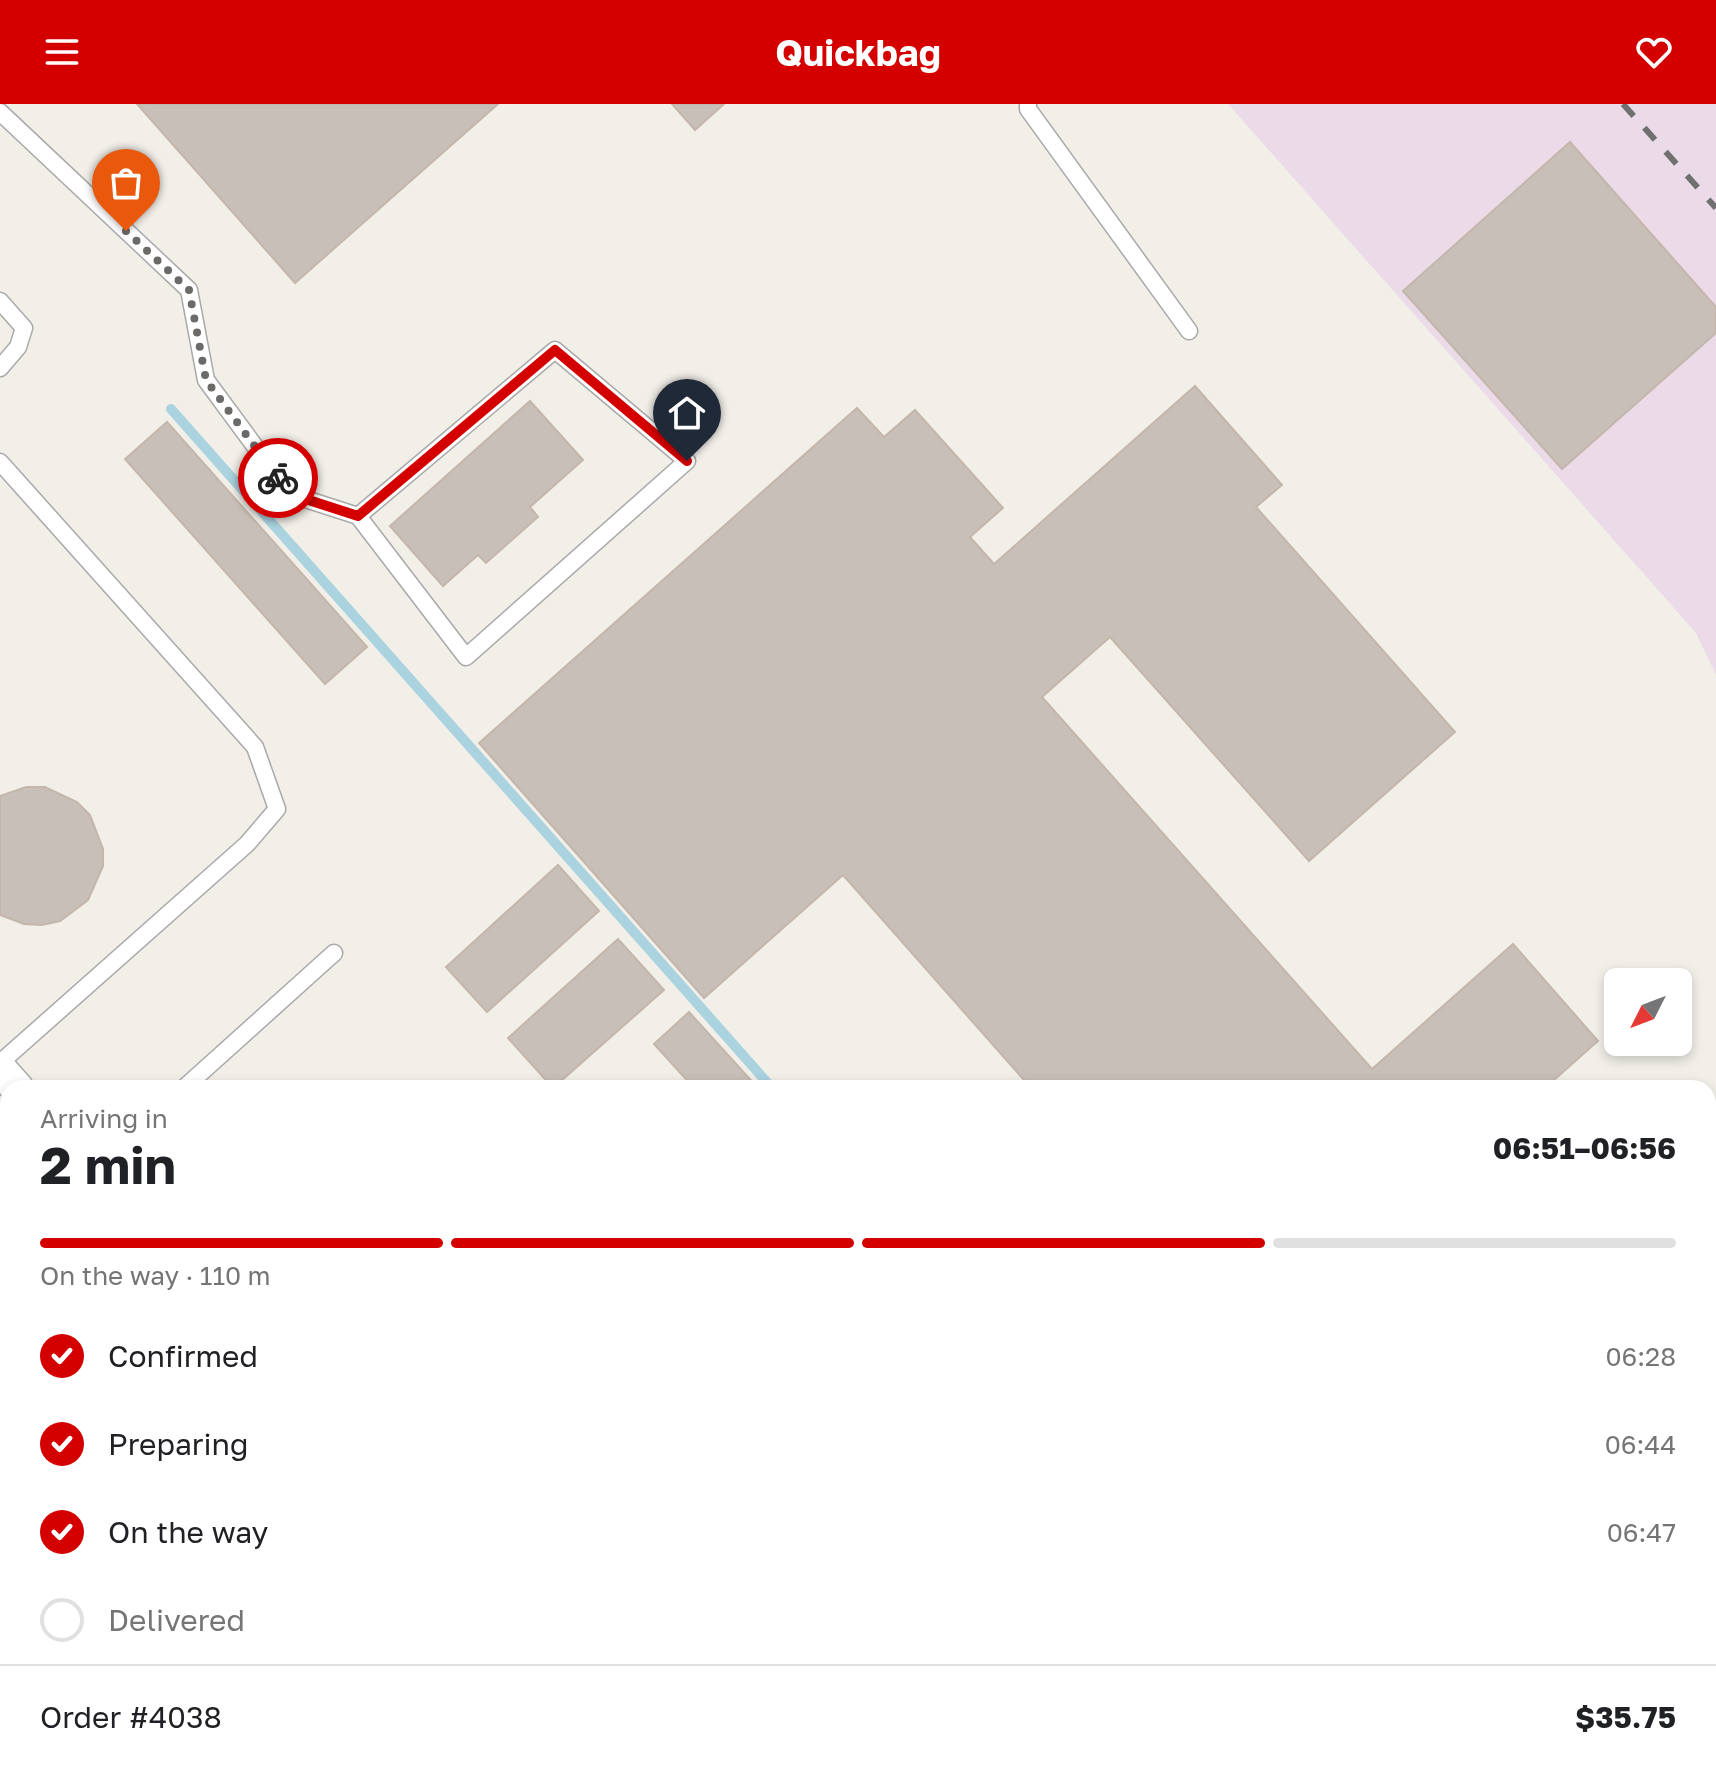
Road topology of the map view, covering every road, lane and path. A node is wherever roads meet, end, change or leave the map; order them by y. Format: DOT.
graph roads {
  1 [pos="1028,104"];
  2 [pos="0,112"];
  3 [pos="0,301"];
  4 [pos="1189,331"];
  5 [pos="0,368"];
  6 [pos="0,462"];
  7 [pos="358,516"];
  8 [pos="334,953"];
  9 [pos="0,1066"];
  10 [pos="193,1080"];
  1 -- 4 [label="lane"];
  2 -- 7 [label="lane"];
  3 -- 5 [label="lane"];
  6 -- 9 [label="lane"];
  7 -- 7 [label="lane"];
  8 -- 10 [label="lane"];
}
